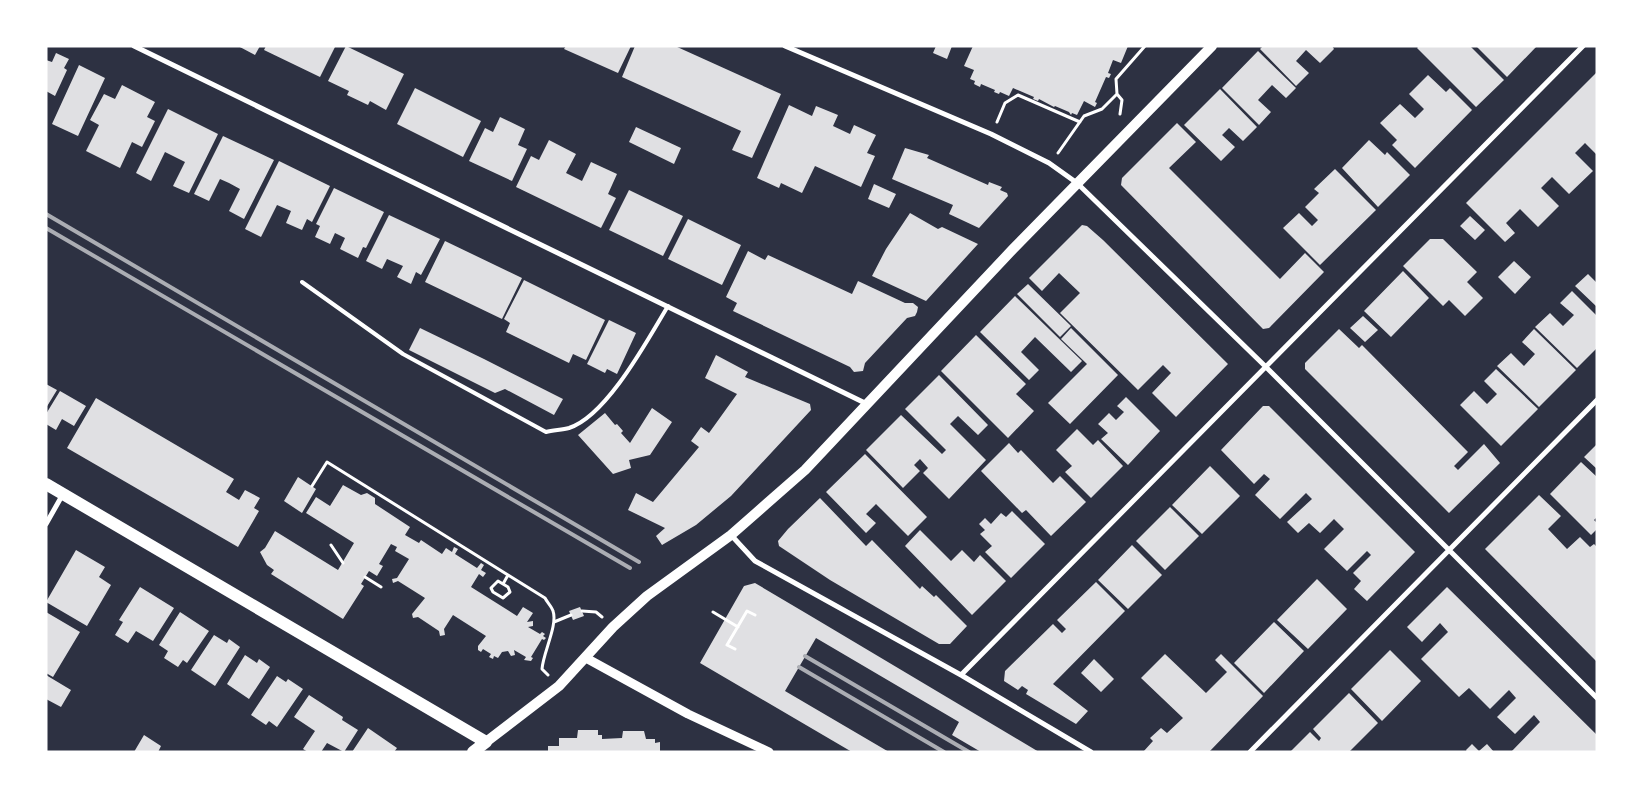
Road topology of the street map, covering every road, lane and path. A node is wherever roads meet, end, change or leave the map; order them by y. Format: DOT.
graph roads {
  1 [pos="134,46"];
  2 [pos="785,46"];
  3 [pos="1145,46"];
  4 [pos="1212,46"];
  5 [pos="1583,46"];
  6 [pos="799,49"];
  7 [pos="1080,122"];
  8 [pos="991,134"];
  9 [pos="1049,163"];
  10 [pos="1077,183"];
  11 [pos="302,282"];
  12 [pos="668,306"];
  13 [pos="1266,367"];
  14 [pos="1597,400"];
  15 [pos="867,404"];
  16 [pos="46,484"];
  17 [pos="312,486"];
  18 [pos="63,494"];
  19 [pos="46,524"];
  20 [pos="731,535"];
  21 [pos="331,545"];
  22 [pos="1449,550"];
  23 [pos="342,563"];
  24 [pos="508,574"];
  25 [pos="365,578"];
  26 [pos="503,584"];
  27 [pos="381,587"];
  28 [pos="713,612"];
  29 [pos="571,615"];
  30 [pos="755,615"];
  31 [pos="554,622"];
  32 [pos="738,627"];
  33 [pos="735,649"];
  34 [pos="586,658"];
  35 [pos="961,675"];
  36 [pos="558,686"];
  37 [pos="1597,698"];
  38 [pos="486,742"];
  39 [pos="473,752"];
  40 [pos="769,752"];
  41 [pos="1091,752"];
  42 [pos="1250,752"];
  1 -- 12 [label="street"];
  2 -- 6 [label="street"];
  3 -- 7 [label="path"];
  4 -- 10 [label="main road"];
  5 -- 13 [label="street"];
  6 -- 8 [label="street"];
  7 -- 8 [label="path"];
  7 -- 9 [label="path"];
  8 -- 9 [label="street"];
  9 -- 10 [label="street"];
  10 -- 13 [label="street"];
  10 -- 15 [label="main road"];
  11 -- 12 [label="lane"];
  12 -- 15 [label="street"];
  13 -- 22 [label="street"];
  13 -- 35 [label="street"];
  14 -- 22 [label="street"];
  15 -- 20 [label="main road"];
  16 -- 18 [label="main road"];
  17 -- 24 [label="path"];
  18 -- 19 [label="street"];
  18 -- 38 [label="main road"];
  20 -- 34 [label="main road"];
  20 -- 35 [label="street"];
  21 -- 23 [label="path"];
  22 -- 37 [label="street"];
  22 -- 42 [label="street"];
  24 -- 26 [label="path"];
  24 -- 31 [label="path"];
  25 -- 27 [label="path"];
  26 -- 26 [label="path"];
  28 -- 32 [label="path"];
  29 -- 31 [label="path"];
  30 -- 32 [label="path"];
  31 -- 36 [label="path"];
  32 -- 33 [label="path"];
  34 -- 36 [label="main road"];
  34 -- 40 [label="street"];
  35 -- 41 [label="street"];
  36 -- 38 [label="main road"];
  38 -- 39 [label="main road"];
}
